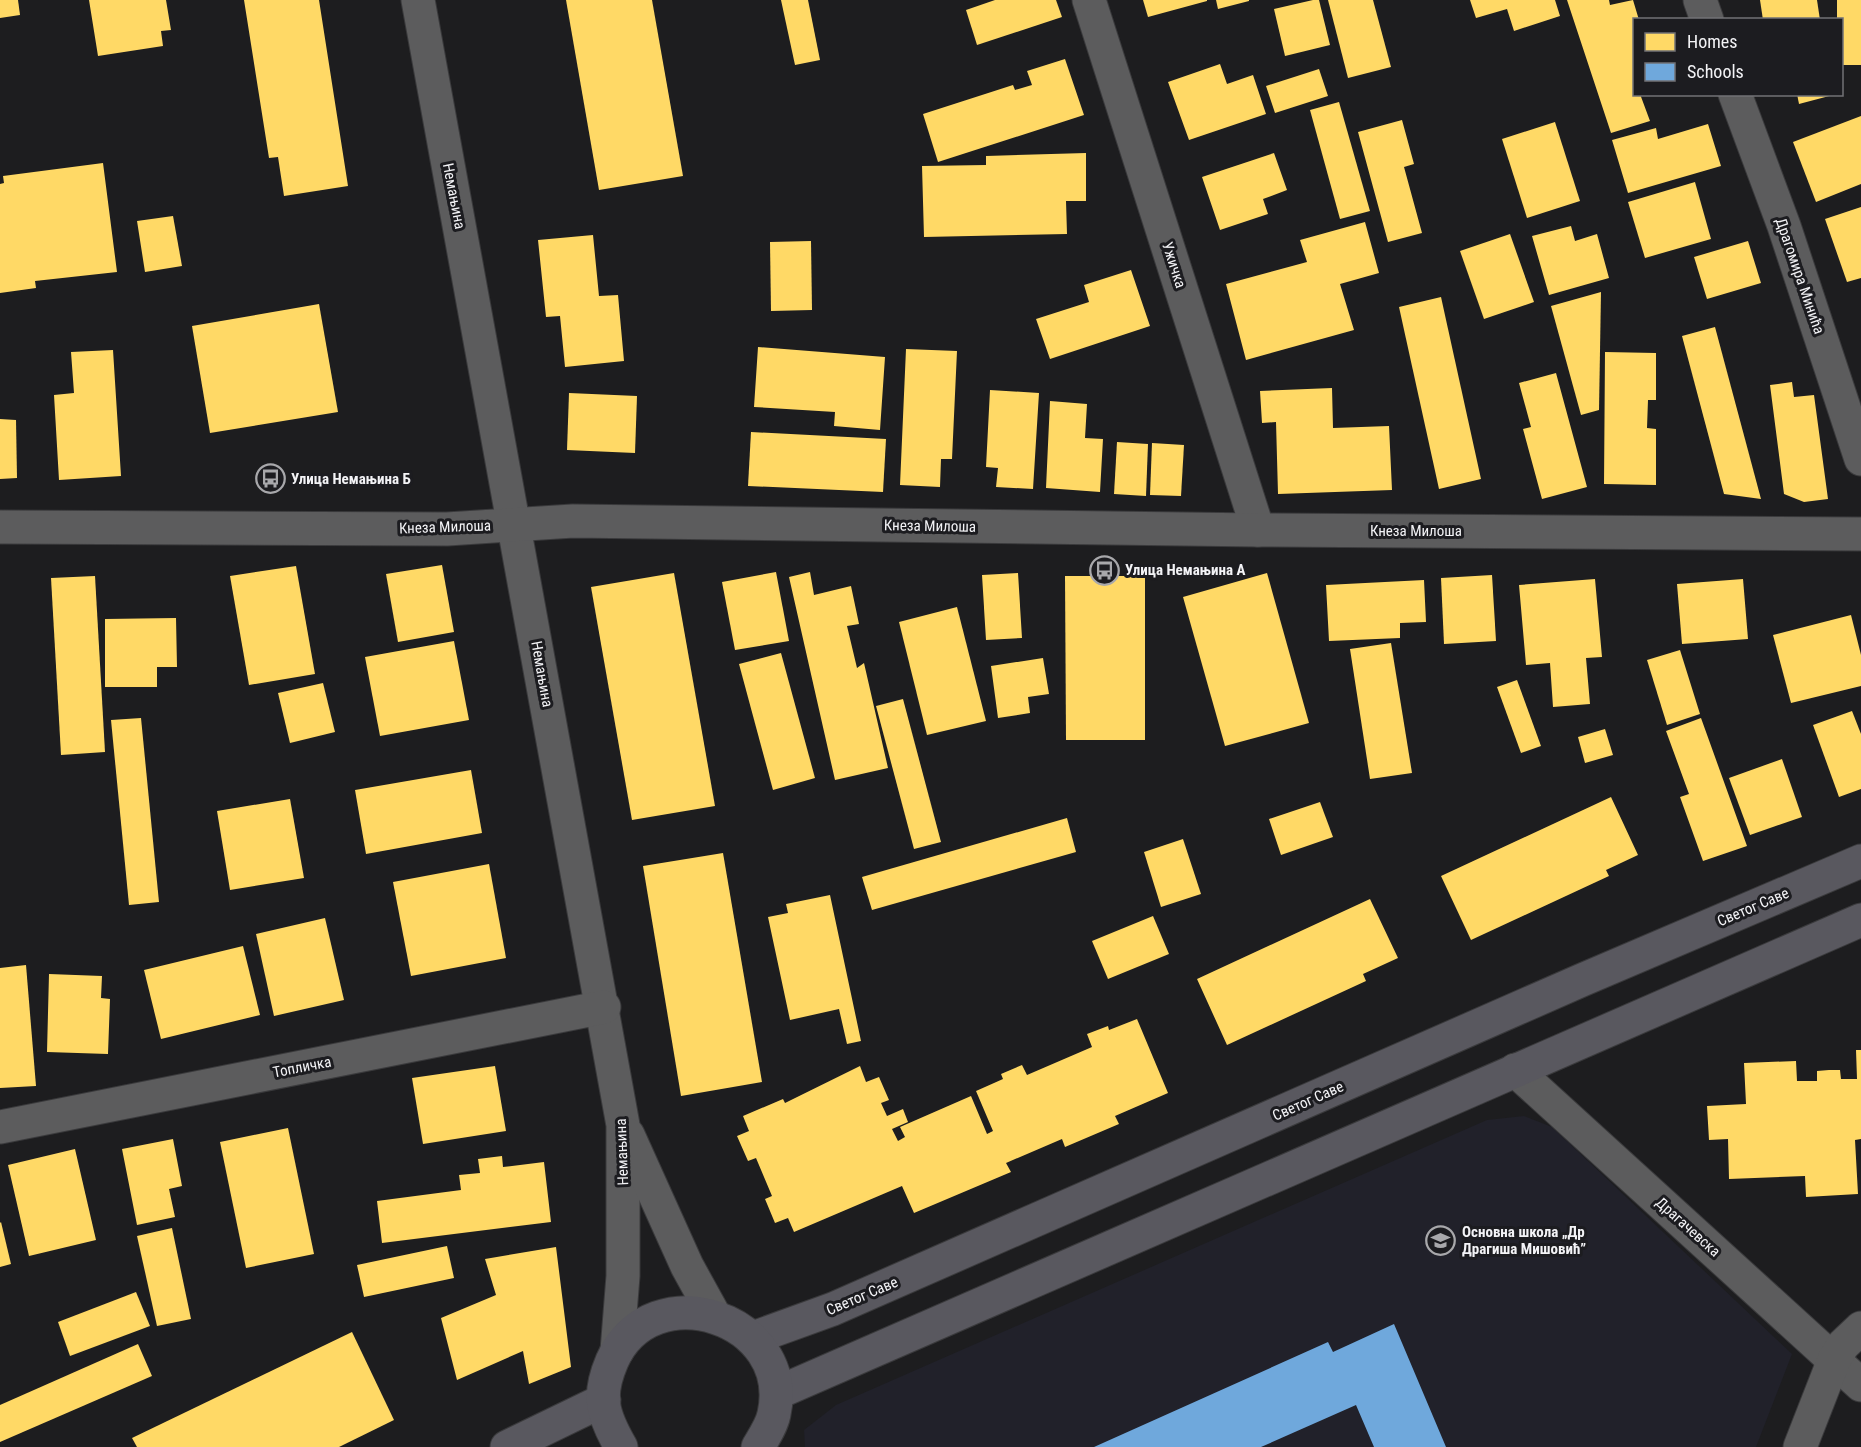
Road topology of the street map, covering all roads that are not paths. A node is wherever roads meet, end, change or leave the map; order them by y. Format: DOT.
graph roads {
  1 [pos="418,0"];
  2 [pos="1089,0"];
  3 [pos="1700,0"];
  4 [pos="1706,18"];
  5 [pos="1736,96"];
  6 [pos="1861,459"];
  7 [pos="515,523"];
  8 [pos="0,527"];
  9 [pos="1258,530"];
  10 [pos="1861,534"];
  11 [pos="1861,861"];
  12 [pos="1861,920"];
  13 [pos="604,1007"];
  14 [pos="1515,1070"];
  15 [pos="623,1125"];
  16 [pos="0,1127"];
  17 [pos="714,1315"];
  18 [pos="1861,1328"];
  19 [pos="753,1338"];
  20 [pos="617,1351"];
  21 [pos="1834,1360"];
  22 [pos="1861,1385"];
  23 [pos="777,1393"];
  24 [pos="604,1400"];
  25 [pos="507,1447"];
  26 [pos="621,1447"];
  27 [pos="758,1447"];
  28 [pos="1800,1447"];
  1 -- 7 [label="street, Немањина"];
  2 -- 9 [label="street, Ужичка"];
  3 -- 4 [label="street"];
  5 -- 6 [label="street, Драгомира Минића"];
  7 -- 8 [label="street, Кнеза Милоша"];
  7 -- 9 [label="street, Кнеза Милоша"];
  7 -- 13 [label="street, Немањина"];
  9 -- 10 [label="street, Кнеза Милоша"];
  11 -- 19 [label="main road, Светог Саве"];
  12 -- 14 [label="main road"];
  13 -- 15 [label="street, Немањина"];
  13 -- 16 [label="street, Топличка"];
  14 -- 21 [label="street, Драгачевска"];
  14 -- 23 [label="main road"];
  15 -- 17 [label="street"];
  15 -- 20 [label="street, Немањина"];
  17 -- 19 [label="main road"];
  17 -- 20 [label="main road"];
  18 -- 21 [label="street"];
  19 -- 23 [label="main road"];
  20 -- 24 [label="main road"];
  21 -- 22 [label="street, Драгачевска"];
  21 -- 28 [label="street"];
  23 -- 27 [label="main road"];
  24 -- 25 [label="main road"];
  24 -- 26 [label="main road"];
}
